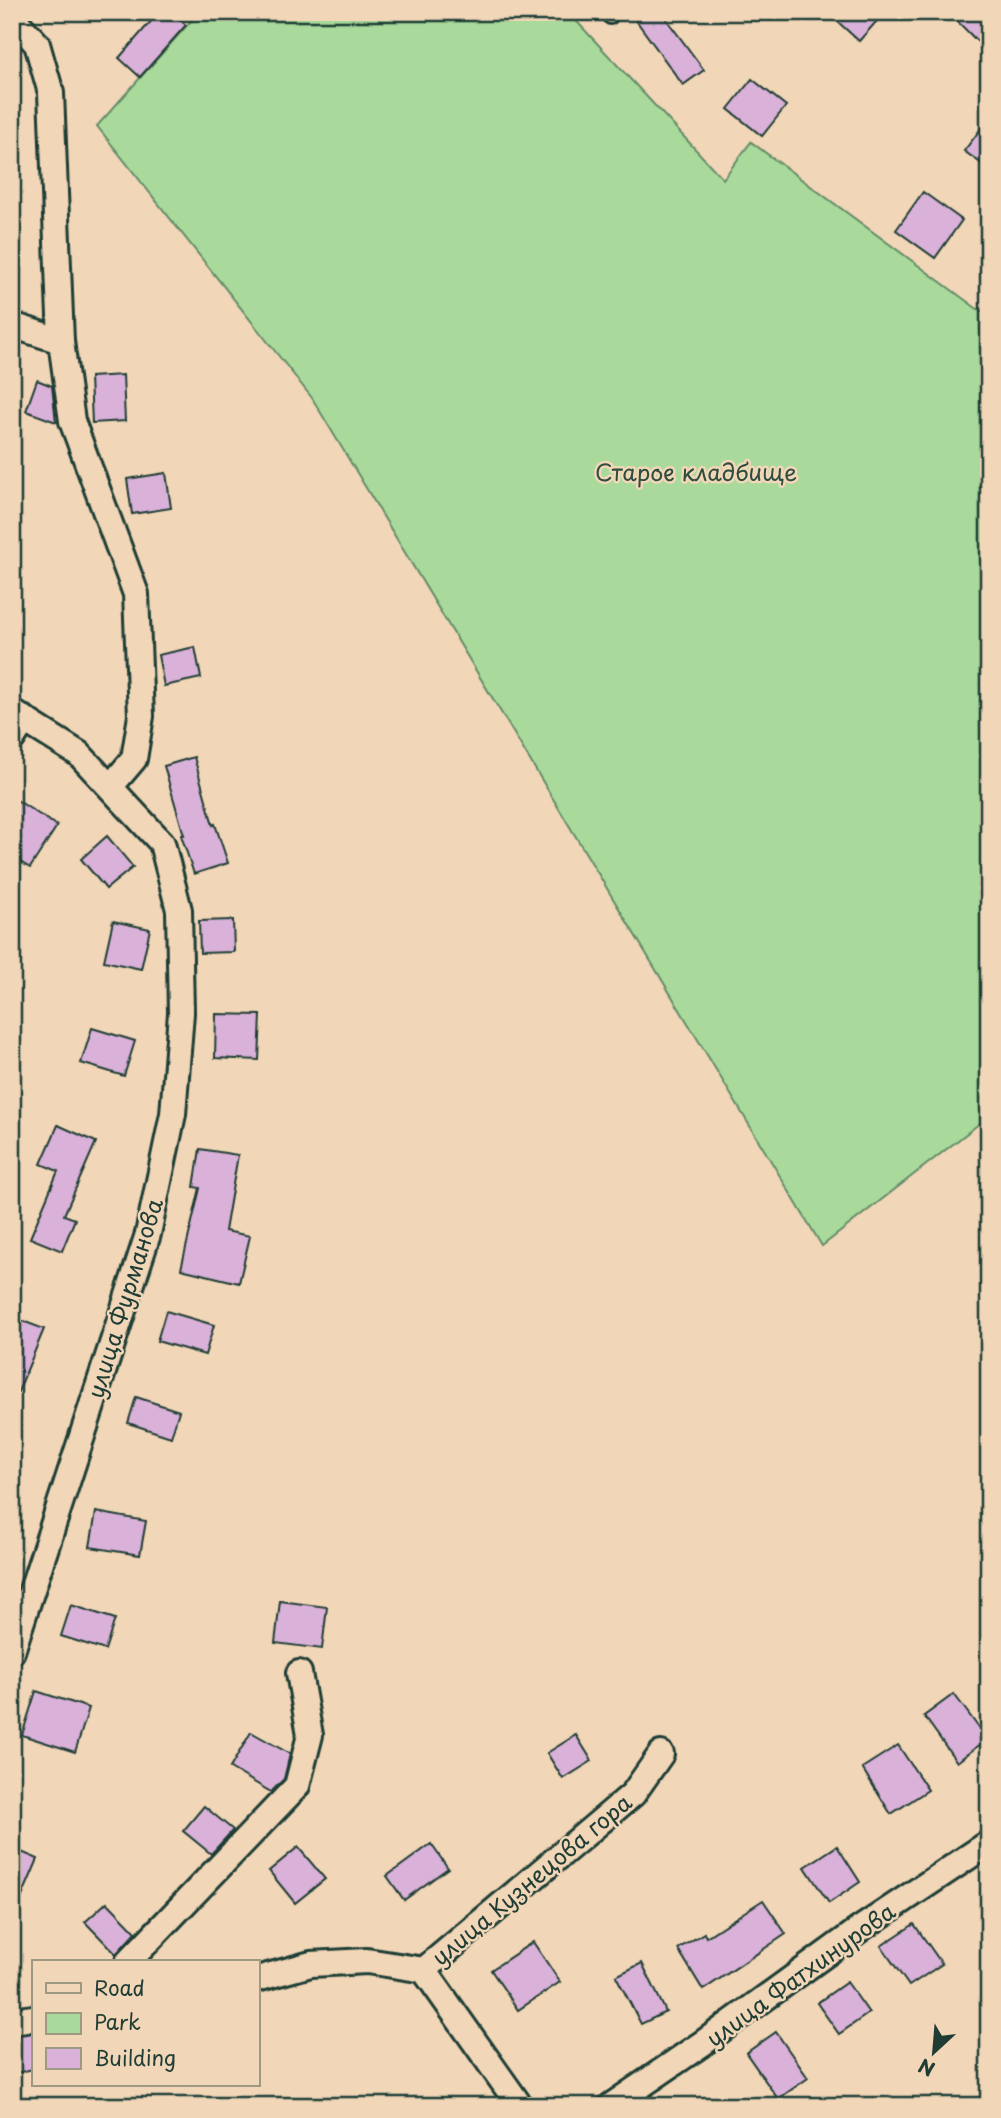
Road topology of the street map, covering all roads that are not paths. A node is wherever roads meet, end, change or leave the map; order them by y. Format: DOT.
graph roads {
  1 [pos="12,17"];
  2 [pos="12,325"];
  3 [pos="61,341"];
  4 [pos="16,723"];
  5 [pos="111,786"];
  6 [pos="12,1651"];
  7 [pos="299,1673"];
  8 [pos="661,1754"];
  9 [pos="989,1843"];
  10 [pos="130,1960"];
  11 [pos="424,1970"];
  12 [pos="259,1978"];
  13 [pos="32,2018"];
  14 [pos="12,2021"];
  15 [pos="520,2106"];
  16 [pos="611,2106"];
  1 -- 3 [label="street"];
  2 -- 3 [label="street"];
  3 -- 5 [label="street"];
  4 -- 5 [label="street, улица Фурманова"];
  5 -- 6 [label="street, улица Фурманова"];
  7 -- 10 [label="street"];
  8 -- 11 [label="street, улица Кузнецова гора"];
  9 -- 16 [label="street, улица Фатхинурова"];
  11 -- 12 [label="street"];
  11 -- 15 [label="street"];
  13 -- 14 [label="street"];
}
